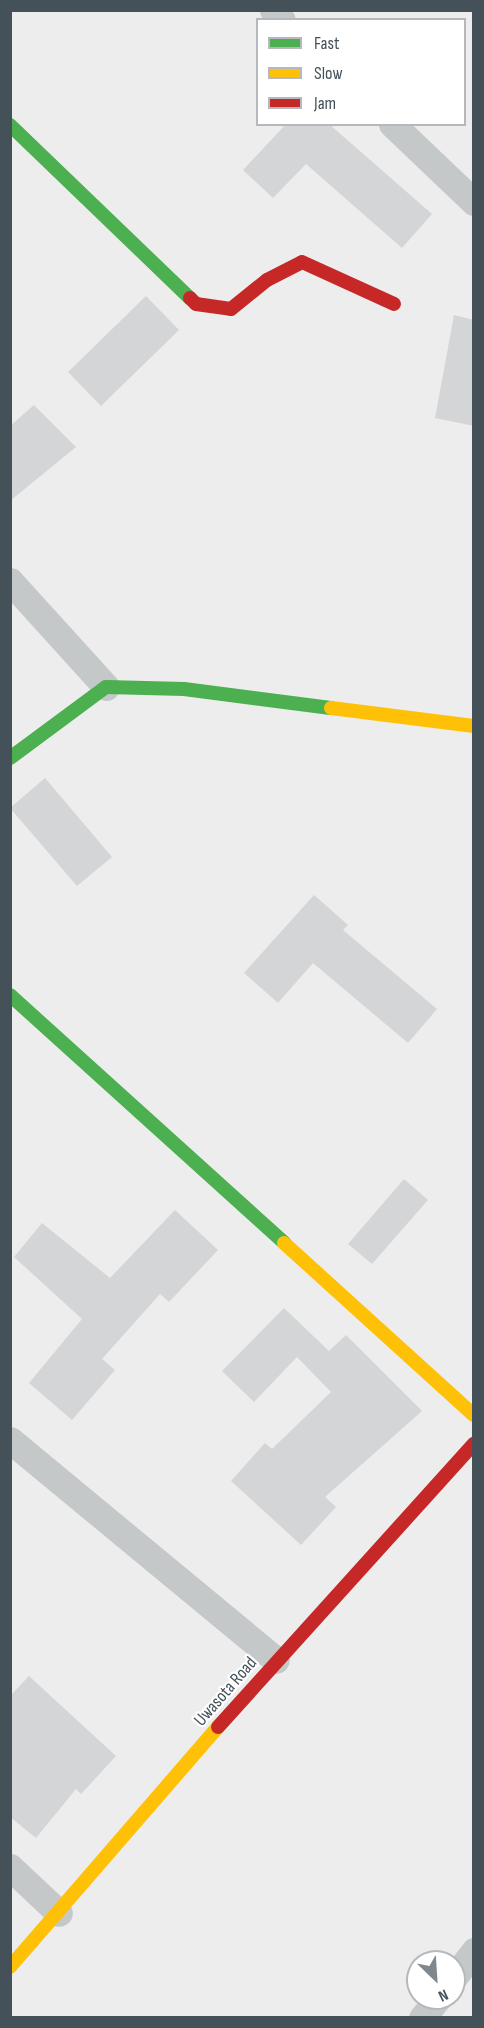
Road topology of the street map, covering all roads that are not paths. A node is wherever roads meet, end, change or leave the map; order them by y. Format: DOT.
graph roads {
  1 [pos="10,125"];
  2 [pos="394,126"];
  3 [pos="474,202"];
  4 [pos="394,304"];
  5 [pos="10,580"];
  6 [pos="106,687"];
  7 [pos="474,726"];
  8 [pos="10,758"];
  9 [pos="10,995"];
  10 [pos="474,1415"];
  11 [pos="10,1440"];
  12 [pos="474,1444"];
  13 [pos="276,1660"];
  14 [pos="10,1867"];
  15 [pos="59,1913"];
  16 [pos="10,1967"];
  1 -- 4 [label="street"];
  2 -- 3 [label="street"];
  5 -- 6 [label="street"];
  6 -- 7 [label="street"];
  6 -- 8 [label="street"];
  9 -- 10 [label="street"];
  11 -- 13 [label="street"];
  12 -- 13 [label="street, Uwasota Road"];
  13 -- 15 [label="street, Uwasota Road"];
  14 -- 15 [label="street"];
  15 -- 16 [label="street, Uwasota Road"];
}
